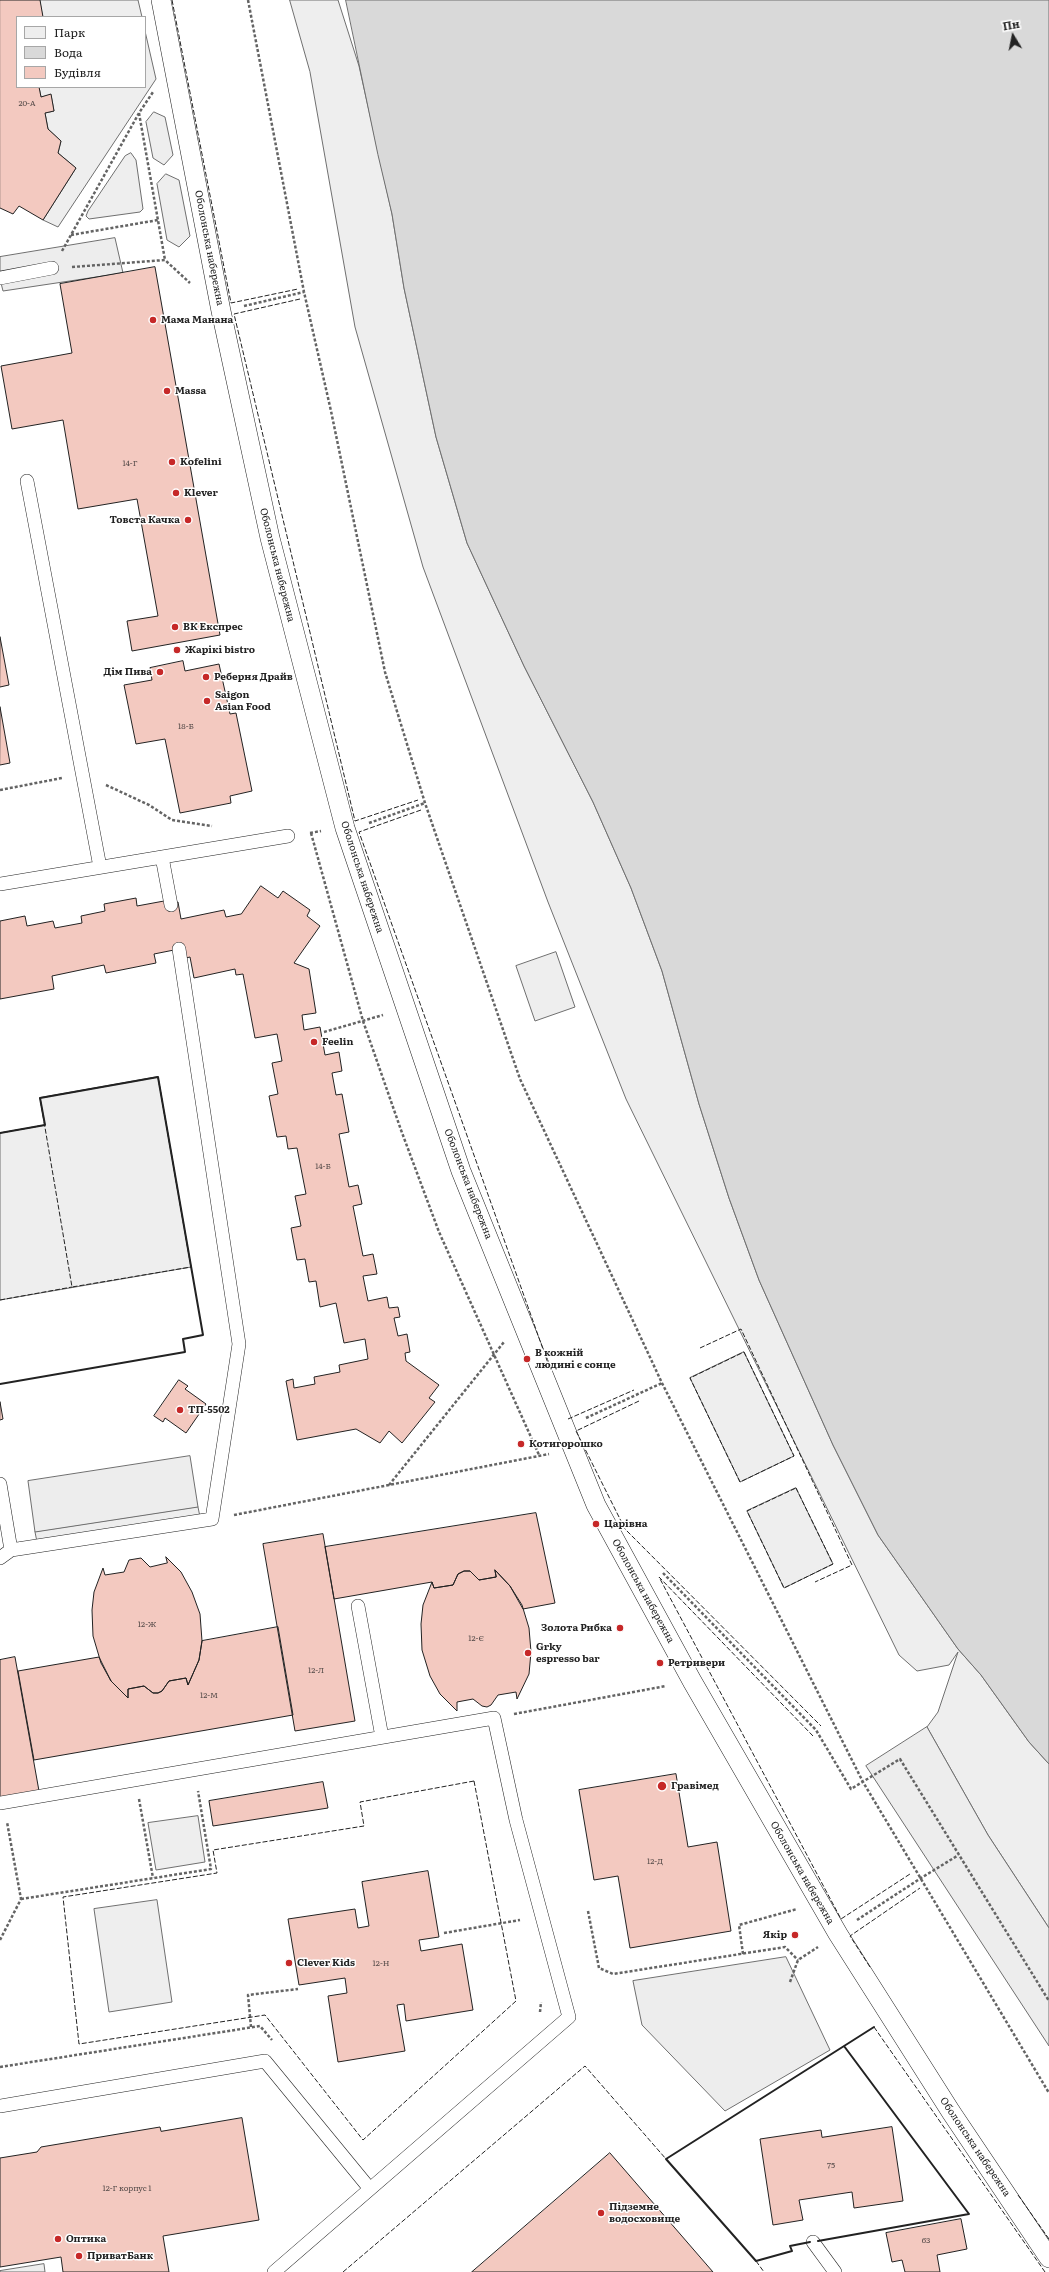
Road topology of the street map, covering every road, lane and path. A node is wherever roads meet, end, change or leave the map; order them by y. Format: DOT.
graph roads {
  1 [pos="161,0"];
  2 [pos="248,0"];
  3 [pos="173,63"];
  4 [pos="139,113"];
  5 [pos="158,220"];
  6 [pos="71,235"];
  7 [pos="165,260"];
  8 [pos="52,268"];
  9 [pos="0,278"];
  10 [pos="193,285"];
  11 [pos="304,292"];
  12 [pos="239,307"];
  13 [pos="26,481"];
  14 [pos="84,774"];
  15 [pos="0,790"];
  16 [pos="425,803"];
  17 [pos="354,826"];
  18 [pos="219,827"];
  19 [pos="310,833"];
  20 [pos="288,836"];
  21 [pos="162,857"];
  22 [pos="100,868"];
  23 [pos="0,884"];
  24 [pos="171,905"];
  25 [pos="179,949"];
  26 [pos="406,1009"];
  27 [pos="363,1021"];
  28 [pos="324,1032"];
  29 [pos="521,1321"];
  30 [pos="495,1354"];
  31 [pos="662,1383"];
  32 [pos="584,1419"];
  33 [pos="572,1449"];
  34 [pos="539,1456"];
  35 [pos="0,1484"];
  36 [pos="388,1485"];
  37 [pos="212,1519"];
  38 [pos="11,1550"];
  39 [pos="0,1558"];
  40 [pos="657,1567"];
  41 [pos="358,1606"];
  42 [pos="692,1681"];
  43 [pos="494,1718"];
  44 [pos="382,1737"];
  45 [pos="863,1782"];
  46 [pos="191,1790"];
  47 [pos="147,1798"];
  48 [pos="139,1799"];
  49 [pos="132,1800"];
  50 [pos="0,1803"];
  51 [pos="15,1819"];
  52 [pos="958,1856"];
  53 [pos="153,1878"];
  54 [pos="921,1878"];
  55 [pos="21,1899"];
  56 [pos="820,1903"];
  57 [pos="588,1911"];
  58 [pos="523,1920"];
  59 [pos="444,1933"];
  60 [pos="838,1934"];
  61 [pos="0,1940"];
  62 [pos="743,1954"];
  63 [pos="798,1960"];
  64 [pos="790,1982"];
  65 [pos="298,1989"];
  66 [pos="540,1997"];
  67 [pos="1049,2001"];
  68 [pos="539,2018"];
  69 [pos="251,2027"];
  70 [pos="275,2044"];
  71 [pos="0,2067"];
  72 [pos="1049,2093"];
  73 [pos="0,2106"];
  74 [pos="370,2188"];
  75 [pos="813,2242"];
  76 [pos="1049,2258"];
  77 [pos="274,2272"];
  78 [pos="835,2272"];
  1 -- 3 [label="street, Оболонська набережна"];
  2 -- 11 [label="path"];
  3 -- 4 [label="path"];
  3 -- 17 [label="street, Оболонська набережна"];
  4 -- 5 [label="path"];
  4 -- 6 [label="path"];
  5 -- 6 [label="path"];
  5 -- 7 [label="path"];
  6 -- 8 [label="path"];
  7 -- 8 [label="path"];
  7 -- 10 [label="path"];
  8 -- 9 [label="lane"];
  11 -- 12 [label="path"];
  11 -- 16 [label="path"];
  13 -- 14 [label="lane"];
  14 -- 15 [label="path"];
  14 -- 18 [label="path"];
  14 -- 22 [label="lane"];
  16 -- 17 [label="path"];
  16 -- 31 [label="path"];
  17 -- 19 [label="path"];
  17 -- 26 [label="street, Оболонська набережна"];
  19 -- 20 [label="path"];
  19 -- 27 [label="path"];
  20 -- 21 [label="lane"];
  21 -- 22 [label="lane"];
  21 -- 24 [label="lane"];
  22 -- 23 [label="lane"];
  25 -- 37 [label="lane"];
  26 -- 27 [label="path"];
  26 -- 29 [label="street, Оболонська набережна"];
  27 -- 28 [label="path"];
  27 -- 30 [label="path"];
  29 -- 30 [label="path"];
  29 -- 33 [label="street, Оболонська набережна"];
  30 -- 34 [label="path"];
  30 -- 36 [label="path"];
  31 -- 32 [label="path"];
  31 -- 45 [label="path"];
  33 -- 34 [label="path"];
  33 -- 42 [label="street, Оболонська набережна"];
  34 -- 36 [label="path"];
  35 -- 38 [label="lane"];
  36 -- 37 [label="path"];
  37 -- 38 [label="lane"];
  38 -- 39 [label="lane"];
  40 -- 45 [label="path"];
  41 -- 44 [label="lane"];
  42 -- 43 [label="path"];
  42 -- 56 [label="street, Оболонська набережна"];
  43 -- 44 [label="lane"];
  43 -- 74 [label="lane"];
  44 -- 50 [label="lane"];
  45 -- 52 [label="path"];
  45 -- 54 [label="path"];
  46 -- 53 [label="path"];
  47 -- 48 [label="path"];
  48 -- 49 [label="path"];
  48 -- 53 [label="path"];
  51 -- 55 [label="path"];
  52 -- 54 [label="path"];
  52 -- 67 [label="path"];
  53 -- 55 [label="path"];
  54 -- 60 [label="path"];
  54 -- 72 [label="path"];
  55 -- 61 [label="path"];
  56 -- 60 [label="street, Оболонська набережна"];
  56 -- 62 [label="path"];
  57 -- 62 [label="path"];
  58 -- 59 [label="path"];
  60 -- 63 [label="path"];
  60 -- 76 [label="street, Оболонська набережна"];
  62 -- 63 [label="path"];
  63 -- 64 [label="path"];
  65 -- 69 [label="path"];
  66 -- 68 [label="path"];
  69 -- 70 [label="path"];
  69 -- 71 [label="path"];
  73 -- 74 [label="lane"];
  74 -- 77 [label="lane"];
  75 -- 78 [label="lane"];
}
